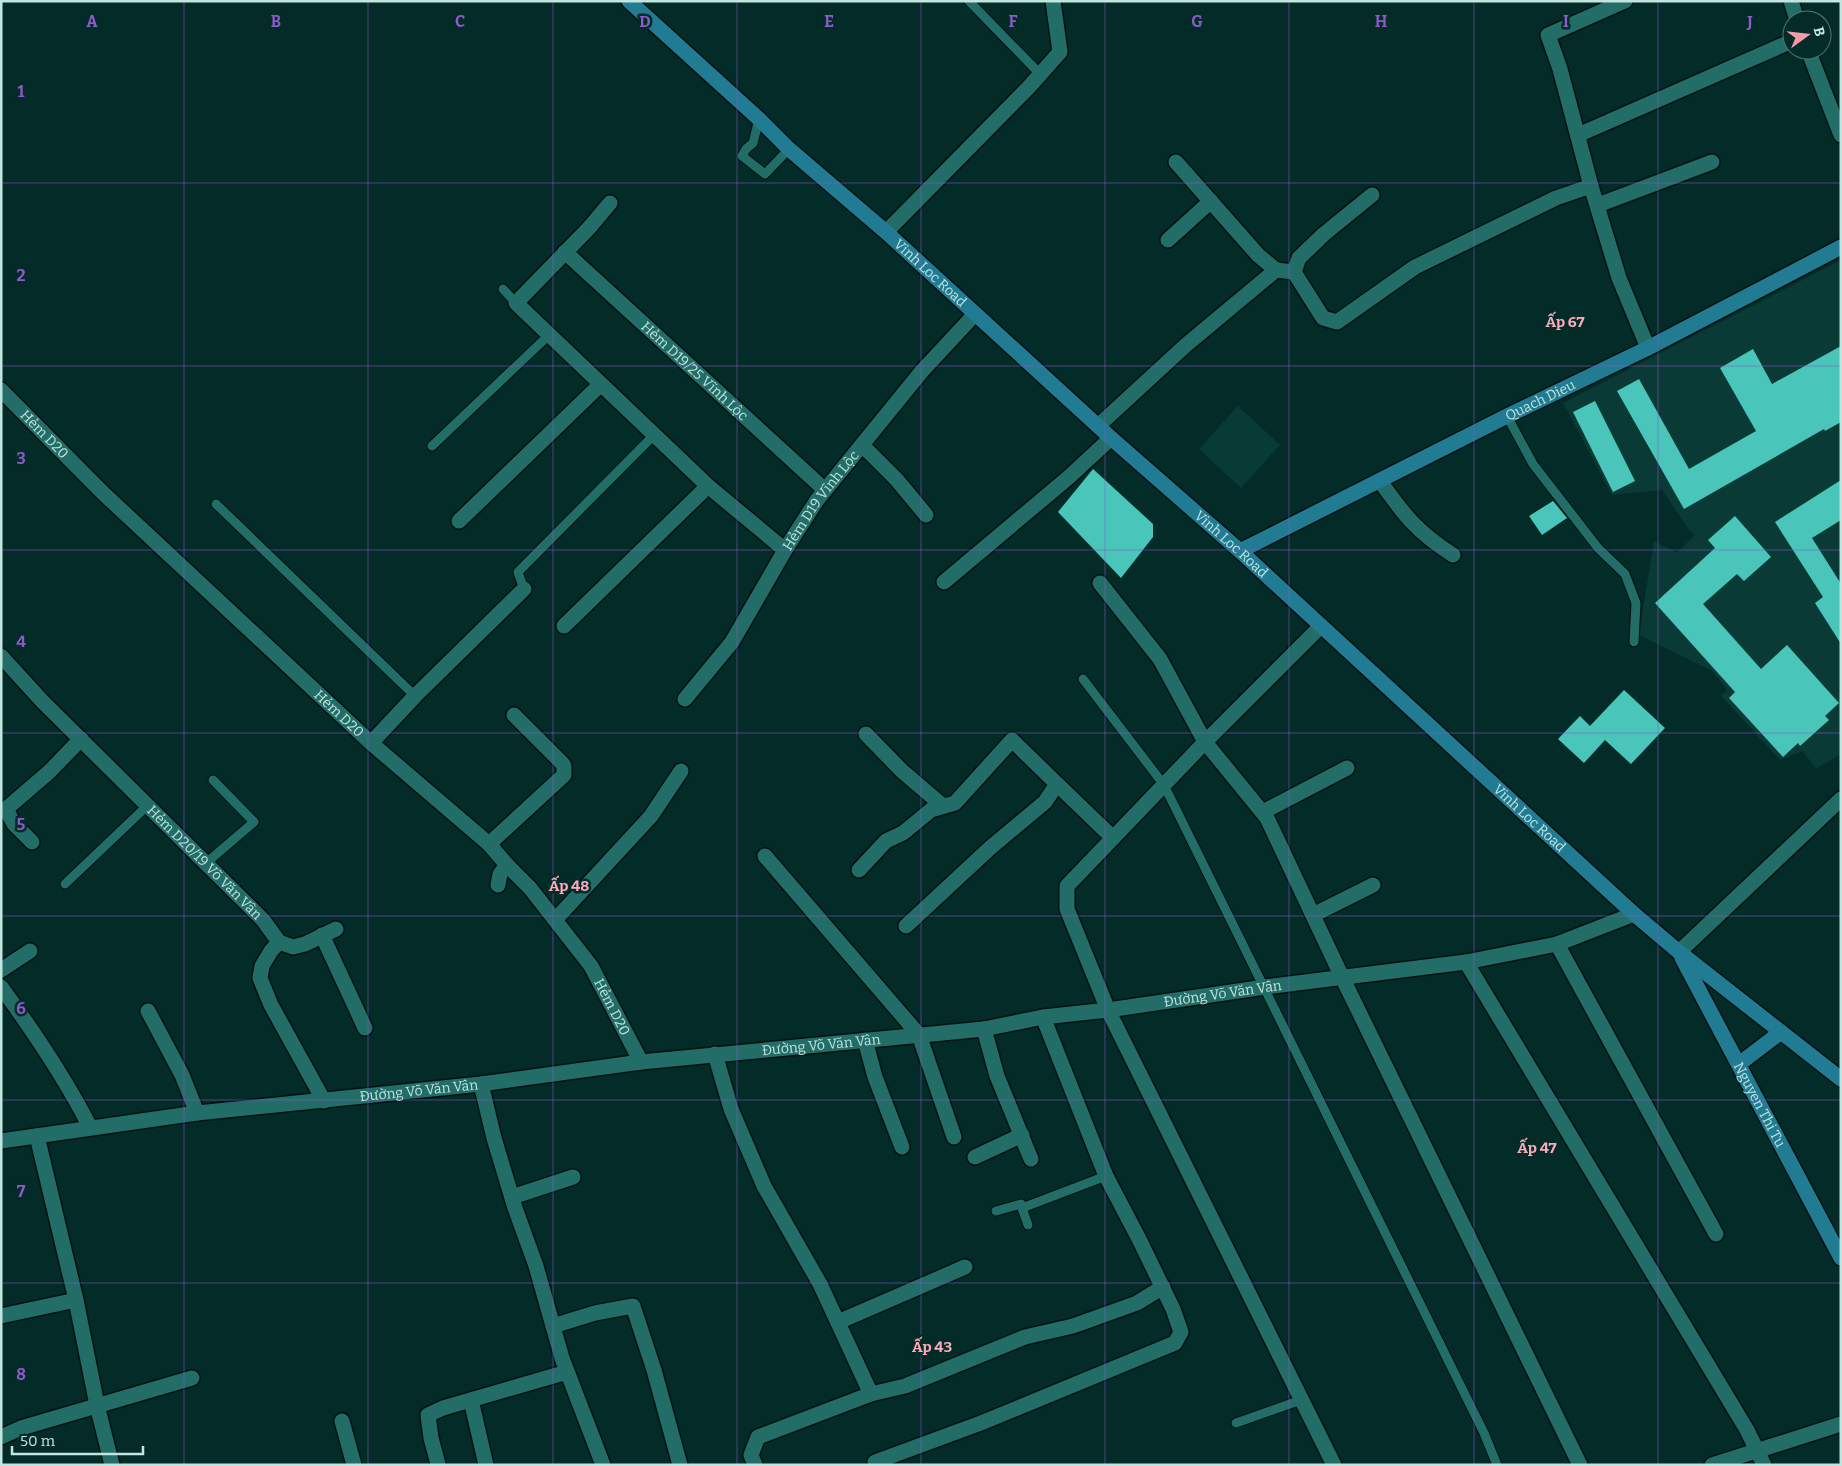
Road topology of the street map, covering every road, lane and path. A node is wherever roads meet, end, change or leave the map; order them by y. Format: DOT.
graph roads {
  1 [pos="629,1"];
  2 [pos="969,1"];
  3 [pos="1053,1"];
  4 [pos="1625,1"];
  5 [pos="1782,45"];
  6 [pos="1812,60"];
  7 [pos="1040,75"];
  8 [pos="759,119"];
  9 [pos="1578,135"];
  10 [pos="1841,135"];
  11 [pos="789,149"];
  12 [pos="1176,162"];
  13 [pos="1712,162"];
  14 [pos="1592,186"];
  15 [pos="1372,195"];
  16 [pos="1211,201"];
  17 [pos="610,203"];
  18 [pos="1598,205"];
  19 [pos="886,232"];
  20 [pos="1168,240"];
  21 [pos="1841,247"];
  22 [pos="565,252"];
  23 [pos="1276,270"];
  24 [pos="1294,272"];
  25 [pos="503,290"];
  26 [pos="516,303"];
  27 [pos="974,314"];
  28 [pos="549,335"];
  29 [pos="1648,348"];
  30 [pos="601,384"];
  31 [pos="1,390"];
  32 [pos="1507,416"];
  33 [pos="1098,426"];
  34 [pos="654,435"];
  35 [pos="1111,438"];
  36 [pos="862,445"];
  37 [pos="432,446"];
  38 [pos="1380,481"];
  39 [pos="708,486"];
  40 [pos="825,490"];
  41 [pos="216,504"];
  42 [pos="926,515"];
  43 [pos="459,521"];
  44 [pos="785,550"];
  45 [pos="1240,551"];
  46 [pos="1454,555"];
  47 [pos="944,582"];
  48 [pos="1100,584"];
  49 [pos="524,589"];
  50 [pos="564,626"];
  51 [pos="1320,626"];
  52 [pos="1634,642"];
  53 [pos="1,656"];
  54 [pos="7,672"];
  55 [pos="1083,680"];
  56 [pos="415,696"];
  57 [pos="685,699"];
  58 [pos="514,715"];
  59 [pos="866,734"];
  60 [pos="81,739"];
  61 [pos="1205,742"];
  62 [pos="371,743"];
  63 [pos="1347,768"];
  64 [pos="680,771"];
  65 [pos="213,780"];
  66 [pos="1057,784"];
  67 [pos="1164,785"];
  68 [pos="1841,800"];
  69 [pos="147,806"];
  70 [pos="943,806"];
  71 [pos="1263,812"];
  72 [pos="1113,838"];
  73 [pos="32,842"];
  74 [pos="489,844"];
  75 [pos="765,856"];
  76 [pos="205,864"];
  77 [pos="859,870"];
  78 [pos="65,884"];
  79 [pos="1373,885"];
  80 [pos="1634,914"];
  81 [pos="1313,915"];
  82 [pos="555,920"];
  83 [pos="906,926"];
  84 [pos="279,942"];
  85 [pos="1556,944"];
  86 [pos="30,951"];
  87 [pos="1679,952"];
  88 [pos="1466,962"];
  89 [pos="1,970"];
  90 [pos="1342,977"];
  91 [pos="1,987"];
  92 [pos="1265,987"];
  93 [pos="1108,1010"];
  94 [pos="148,1011"];
  95 [pos="1043,1017"];
  96 [pos="365,1028"];
  97 [pos="984,1029"];
  98 [pos="1781,1032"];
  99 [pos="919,1035"];
  100 [pos="865,1040"];
  101 [pos="715,1054"];
  102 [pos="641,1062"];
  103 [pos="1739,1064"];
  104 [pos="1841,1079"];
  105 [pos="481,1084"];
  106 [pos="324,1101"];
  107 [pos="198,1113"];
  108 [pos="90,1128"];
  109 [pos="36,1136"];
  110 [pos="1022,1136"];
  111 [pos="954,1137"];
  112 [pos="1,1141"];
  113 [pos="902,1147"];
  114 [pos="975,1157"];
  115 [pos="1031,1159"];
  116 [pos="1106,1176"];
  117 [pos="573,1177"];
  118 [pos="512,1197"];
  119 [pos="1022,1208"];
  120 [pos="996,1211"];
  121 [pos="1028,1225"];
  122 [pos="1716,1234"];
  123 [pos="1841,1258"];
  124 [pos="965,1267"];
  125 [pos="1162,1287"];
  126 [pos="76,1300"];
  127 [pos="1,1316"];
  128 [pos="838,1322"];
  129 [pos="553,1326"];
  130 [pos="567,1372"];
  131 [pos="192,1378"];
  132 [pos="871,1394"];
  133 [pos="471,1400"];
  134 [pos="1301,1400"];
  135 [pos="97,1405"];
  136 [pos="342,1421"];
  137 [pos="1236,1423"];
  138 [pos="1841,1424"];
  139 [pos="1,1437"];
  140 [pos="1761,1458"];
  141 [pos="438,1464"];
  142 [pos="112,1465"];
  143 [pos="354,1465"];
  144 [pos="486,1465"];
  145 [pos="603,1465"];
  146 [pos="680,1465"];
  147 [pos="755,1465"];
  148 [pos="876,1465"];
  149 [pos="1334,1465"];
  150 [pos="1497,1465"];
  151 [pos="1580,1465"];
  152 [pos="1712,1465"];
  1 -- 8 [label="main road, Vinh Loc Road"];
  2 -- 7 [label="lane"];
  3 -- 7 [label="street"];
  4 -- 9 [label="street"];
  5 -- 9 [label="street"];
  6 -- 10 [label="street"];
  7 -- 19 [label="street"];
  8 -- 11 [label="main road, Vinh Loc Road"];
  8 -- 11 [label="lane"];
  9 -- 14 [label="street"];
  11 -- 19 [label="main road, Vinh Loc Road"];
  12 -- 16 [label="street"];
  13 -- 18 [label="street"];
  14 -- 18 [label="street"];
  14 -- 24 [label="street"];
  15 -- 24 [label="street"];
  16 -- 20 [label="street"];
  16 -- 23 [label="street"];
  17 -- 22 [label="street"];
  18 -- 29 [label="street"];
  19 -- 27 [label="main road, Vinh Loc Road"];
  21 -- 29 [label="main road, Quach Dieu"];
  22 -- 26 [label="street"];
  22 -- 40 [label="street, Hẻm D19/25 Vĩnh Lộc"];
  23 -- 24 [label="street"];
  23 -- 33 [label="street"];
  25 -- 26 [label="lane"];
  26 -- 28 [label="street"];
  27 -- 33 [label="main road, Vinh Loc Road"];
  27 -- 36 [label="street, Hẻm D19 Vĩnh Lộc"];
  28 -- 30 [label="street"];
  28 -- 37 [label="lane"];
  29 -- 32 [label="main road, Quach Dieu"];
  30 -- 34 [label="street"];
  30 -- 43 [label="street"];
  31 -- 62 [label="street, Hẻm D20"];
  32 -- 38 [label="main road, Quach Dieu"];
  32 -- 52 [label="lane"];
  33 -- 35 [label="main road, Vinh Loc Road"];
  34 -- 39 [label="street"];
  34 -- 49 [label="lane"];
  35 -- 45 [label="main road, Vinh Loc Road"];
  35 -- 47 [label="street"];
  36 -- 40 [label="street, Hẻm D19 Vĩnh Lộc"];
  36 -- 42 [label="street"];
  38 -- 45 [label="main road, Quach Dieu"];
  38 -- 46 [label="street"];
  39 -- 44 [label="street"];
  39 -- 50 [label="street"];
  40 -- 44 [label="street, Hẻm D19 Vĩnh Lộc"];
  41 -- 56 [label="lane"];
  44 -- 57 [label="street, Hẻm D19 Vĩnh Lộc"];
  45 -- 51 [label="main road, Vinh Loc Road"];
  48 -- 61 [label="street"];
  49 -- 56 [label="street"];
  51 -- 61 [label="street"];
  51 -- 80 [label="main road, Vinh Loc Road"];
  53 -- 54 [label="street, Hẻm D20/19 Võ Văn Vân"];
  54 -- 60 [label="street, Hẻm D20/19 Võ Văn Vân"];
  55 -- 67 [label="lane"];
  56 -- 62 [label="street"];
  58 -- 74 [label="street"];
  59 -- 70 [label="street"];
  60 -- 69 [label="street, Hẻm D20/19 Võ Văn Vân"];
  60 -- 73 [label="street"];
  61 -- 67 [label="street"];
  61 -- 71 [label="street"];
  62 -- 74 [label="street, Hẻm D20"];
  63 -- 71 [label="street"];
  64 -- 82 [label="street"];
  65 -- 76 [label="lane"];
  66 -- 70 [label="street"];
  66 -- 72 [label="street"];
  66 -- 83 [label="street"];
  67 -- 72 [label="street"];
  67 -- 92 [label="lane"];
  68 -- 87 [label="street"];
  69 -- 76 [label="street, Hẻm D20/19 Võ Văn Vân"];
  69 -- 78 [label="lane"];
  70 -- 77 [label="street"];
  71 -- 81 [label="street"];
  72 -- 93 [label="street"];
  74 -- 82 [label="street, Hẻm D20"];
  75 -- 99 [label="street"];
  76 -- 84 [label="street, Hẻm D20/19 Võ Văn Vân"];
  79 -- 81 [label="street"];
  80 -- 85 [label="street, Đường Võ Văn Vân"];
  80 -- 87 [label="main road, Vinh Loc Road"];
  81 -- 90 [label="street"];
  82 -- 102 [label="street, Hẻm D20"];
  84 -- 96 [label="street"];
  84 -- 106 [label="street"];
  85 -- 88 [label="street, Đường Võ Văn Vân"];
  85 -- 122 [label="street"];
  86 -- 89 [label="street"];
  87 -- 98 [label="main road, Vinh Loc Road"];
  87 -- 103 [label="main road, Nguyen Thi Tu"];
  88 -- 90 [label="street, Đường Võ Văn Vân"];
  88 -- 140 [label="street"];
  90 -- 92 [label="street, Đường Võ Văn Vân"];
  90 -- 151 [label="street"];
  91 -- 108 [label="street"];
  92 -- 93 [label="street, Đường Võ Văn Vân"];
  92 -- 150 [label="lane"];
  93 -- 95 [label="street, Đường Võ Văn Vân"];
  93 -- 134 [label="street"];
  94 -- 107 [label="street"];
  95 -- 97 [label="street, Đường Võ Văn Vân"];
  95 -- 116 [label="street"];
  97 -- 99 [label="street, Đường Võ Văn Vân"];
  97 -- 110 [label="street"];
  98 -- 103 [label="main road"];
  98 -- 104 [label="main road, Vinh Loc Road"];
  99 -- 100 [label="street, Đường Võ Văn Vân"];
  99 -- 111 [label="street"];
  100 -- 101 [label="street, Đường Võ Văn Vân"];
  100 -- 113 [label="street"];
  101 -- 102 [label="street, Đường Võ Văn Vân"];
  101 -- 128 [label="street"];
  102 -- 105 [label="street, Đường Võ Văn Vân"];
  103 -- 123 [label="main road, Nguyen Thi Tu"];
  105 -- 106 [label="street, Đường Võ Văn Vân"];
  105 -- 118 [label="street"];
  106 -- 107 [label="street, Đường Võ Văn Vân"];
  107 -- 108 [label="street, Đường Võ Văn Vân"];
  108 -- 109 [label="street, Đường Võ Văn Vân"];
  109 -- 112 [label="street, Đường Võ Văn Vân"];
  109 -- 126 [label="street"];
  110 -- 114 [label="street"];
  110 -- 115 [label="street"];
  116 -- 119 [label="lane"];
  116 -- 125 [label="street"];
  117 -- 118 [label="street"];
  118 -- 129 [label="street"];
  119 -- 120 [label="lane"];
  119 -- 121 [label="lane"];
  124 -- 128 [label="street"];
  125 -- 132 [label="street"];
  125 -- 148 [label="street"];
  126 -- 127 [label="street"];
  126 -- 135 [label="street"];
  128 -- 132 [label="street"];
  129 -- 130 [label="street"];
  129 -- 146 [label="street"];
  130 -- 133 [label="street"];
  130 -- 145 [label="street"];
  131 -- 135 [label="street"];
  132 -- 147 [label="street"];
  133 -- 141 [label="street"];
  133 -- 144 [label="street"];
  134 -- 137 [label="lane"];
  134 -- 149 [label="street"];
  135 -- 139 [label="street"];
  135 -- 142 [label="street"];
  136 -- 143 [label="street"];
  138 -- 140 [label="street"];
  140 -- 152 [label="street"];
}
